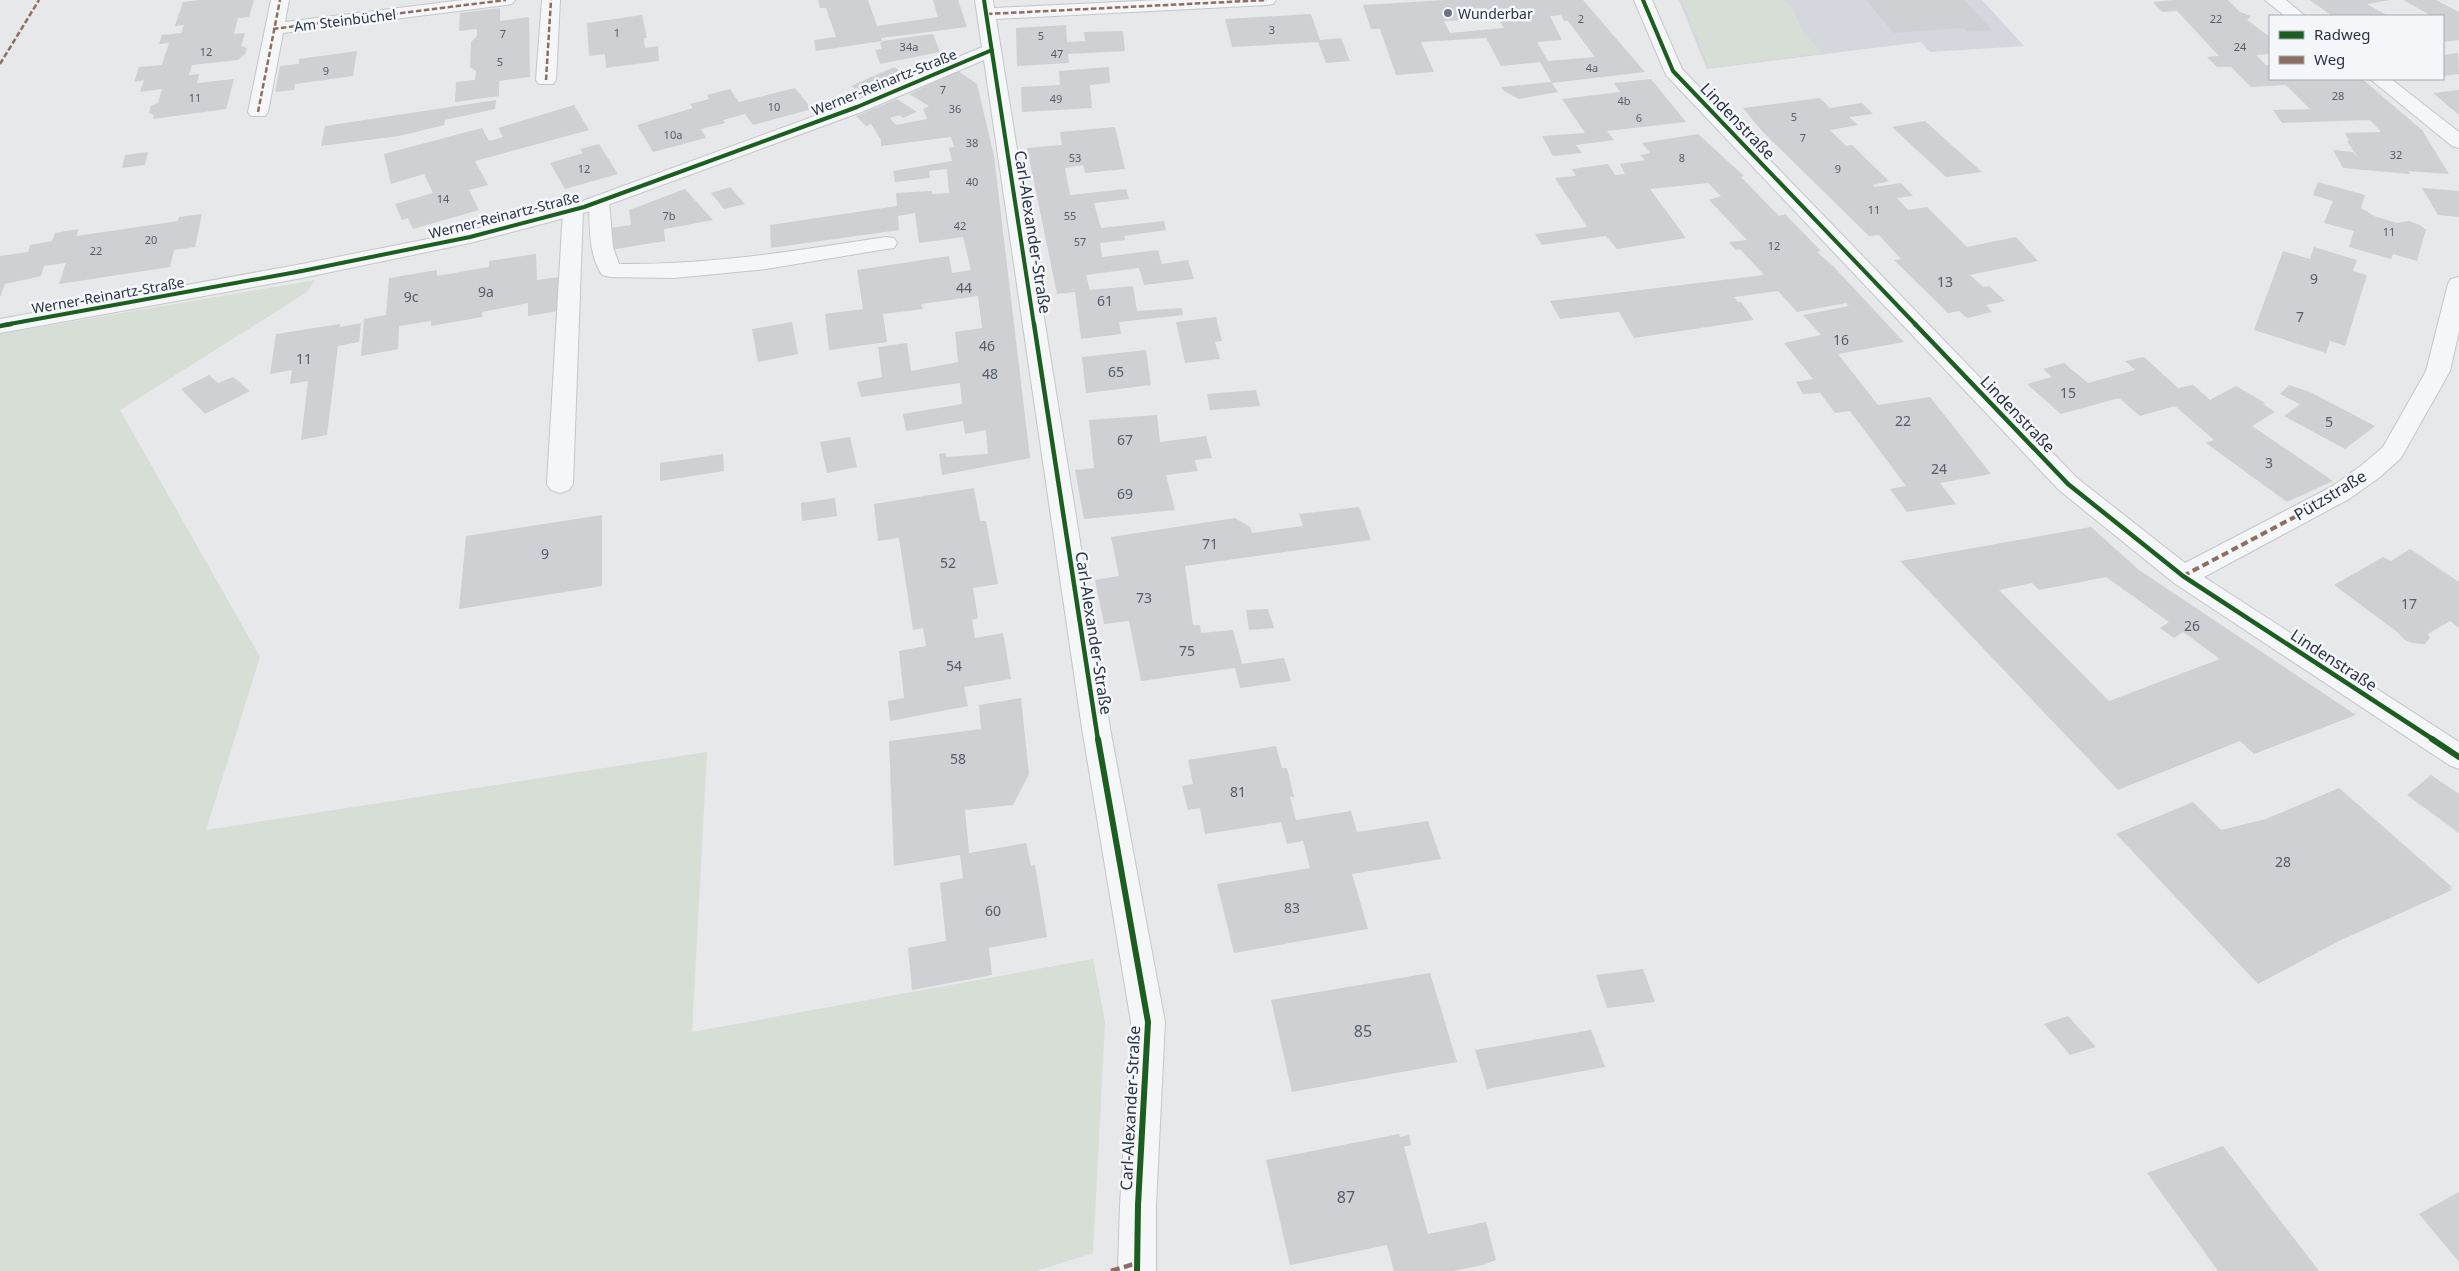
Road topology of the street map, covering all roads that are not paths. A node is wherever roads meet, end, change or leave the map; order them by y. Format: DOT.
graph roads {
  1 [pos="280,0"];
  2 [pos="506,0"];
  3 [pos="551,0"];
  4 [pos="1267,0"];
  5 [pos="1643,0"];
  6 [pos="2274,0"];
  7 [pos="986,7"];
  8 [pos="2295,15"];
  9 [pos="274,29"];
  10 [pos="992,50"];
  11 [pos="546,80"];
  12 [pos="2380,80"];
  13 [pos="258,112"];
  14 [pos="2459,142"];
  15 [pos="599,202"];
  16 [pos="573,210"];
  17 [pos="886,243"];
  18 [pos="2459,284"];
  19 [pos="0,326"];
  20 [pos="560,484"];
  21 [pos="2183,576"];
  22 [pos="2459,757"];
  23 [pos="1137,1271"];
  1 -- 9 [label="street, Am Steinbüchel"];
  2 -- 9 [label="street, Am Steinbüchel"];
  3 -- 11 [label="street"];
  4 -- 7 [label="street"];
  5 -- 21 [label="street, Lindenstraße"];
  6 -- 8 [label="street"];
  7 -- 10 [label="street, Carl-Alexander-Straße"];
  9 -- 13 [label="street, Am Steinbüchel"];
  10 -- 15 [label="street, Werner-Reinartz-Straße"];
  10 -- 23 [label="street, Carl-Alexander-Straße"];
  12 -- 14 [label="street"];
  15 -- 16 [label="street, Werner-Reinartz-Straße"];
  15 -- 17 [label="street"];
  16 -- 19 [label="street, Werner-Reinartz-Straße"];
  16 -- 20 [label="street"];
  18 -- 21 [label="street, Pützstraße"];
  21 -- 22 [label="street, Lindenstraße"];
}
